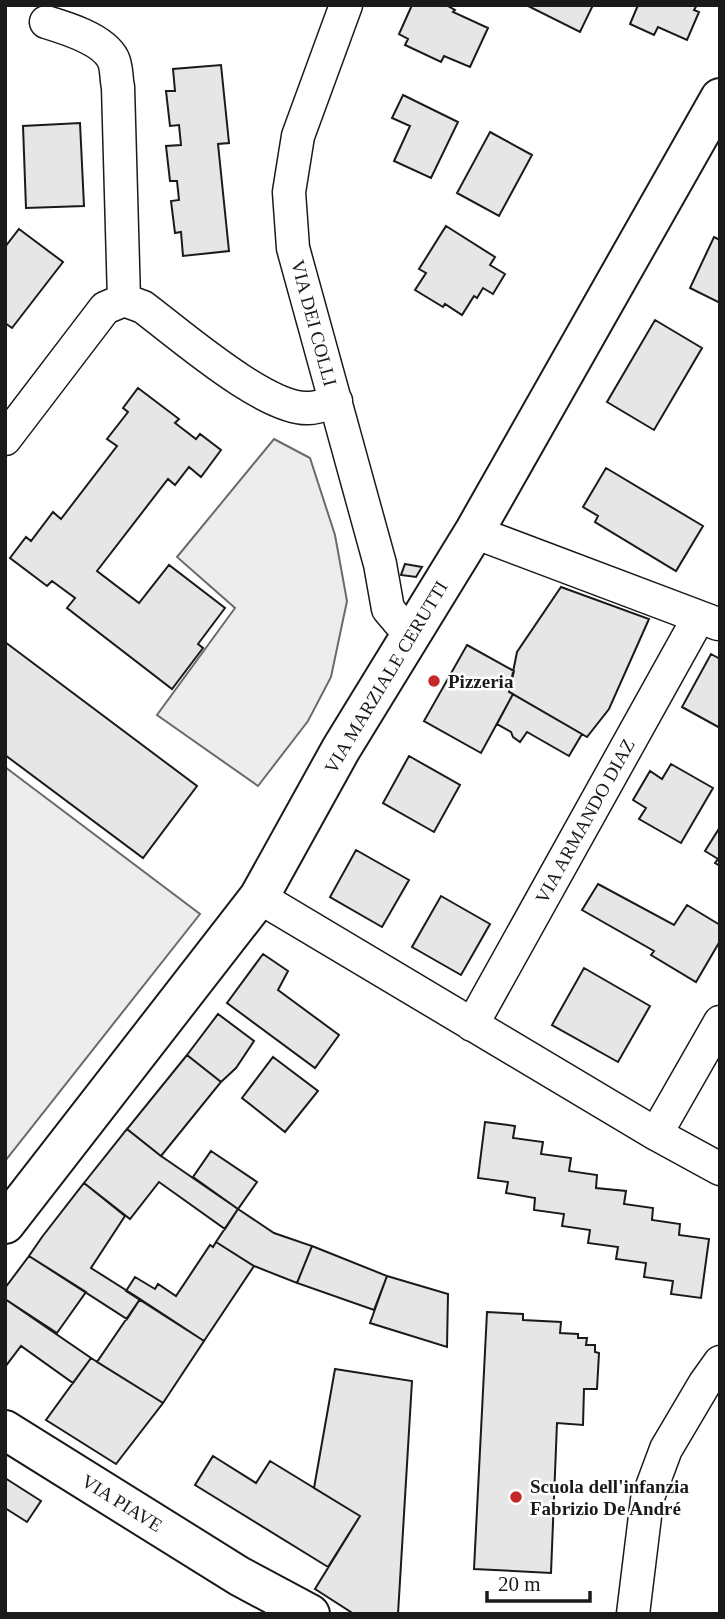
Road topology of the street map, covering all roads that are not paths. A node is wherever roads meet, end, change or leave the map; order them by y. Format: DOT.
graph roads {
  1 [pos="346,5"];
  2 [pos="46,22"];
  3 [pos="720,98"];
  4 [pos="124,300"];
  5 [pos="336,401"];
  6 [pos="5,439"];
  7 [pos="474,532"];
  8 [pos="709,621"];
  9 [pos="412,634"];
  10 [pos="259,898"];
  11 [pos="720,1022"];
  12 [pos="472,1025"];
  13 [pos="656,1134"];
  14 [pos="720,1169"];
  15 [pos="5,1224"];
  16 [pos="720,1363"];
  17 [pos="5,1430"];
  18 [pos="239,1576"];
  19 [pos="274,1614"];
  20 [pos="310,1614"];
  21 [pos="633,1614"];
  1 -- 5 [label="street, VIA DEI COLLI"];
  2 -- 4 [label="street"];
  3 -- 7 [label="street, VIA MARZIALE CERUTTI"];
  4 -- 5 [label="street"];
  4 -- 6 [label="street"];
  5 -- 9 [label="street, VIA DEI COLLI"];
  7 -- 8 [label="street"];
  7 -- 9 [label="street, VIA MARZIALE CERUTTI"];
  8 -- 12 [label="street, VIA ARMANDO DIAZ"];
  9 -- 10 [label="street, VIA MARZIALE CERUTTI"];
  10 -- 12 [label="street"];
  10 -- 15 [label="street, VIA MARZIALE CERUTTI"];
  11 -- 13 [label="street"];
  12 -- 13 [label="street"];
  13 -- 14 [label="street"];
  16 -- 21 [label="street"];
  17 -- 18 [label="street, VIA PIAVE"];
  18 -- 19 [label="street, VIA PIAVE"];
  18 -- 20 [label="street, VIA PIAVE"];
}
